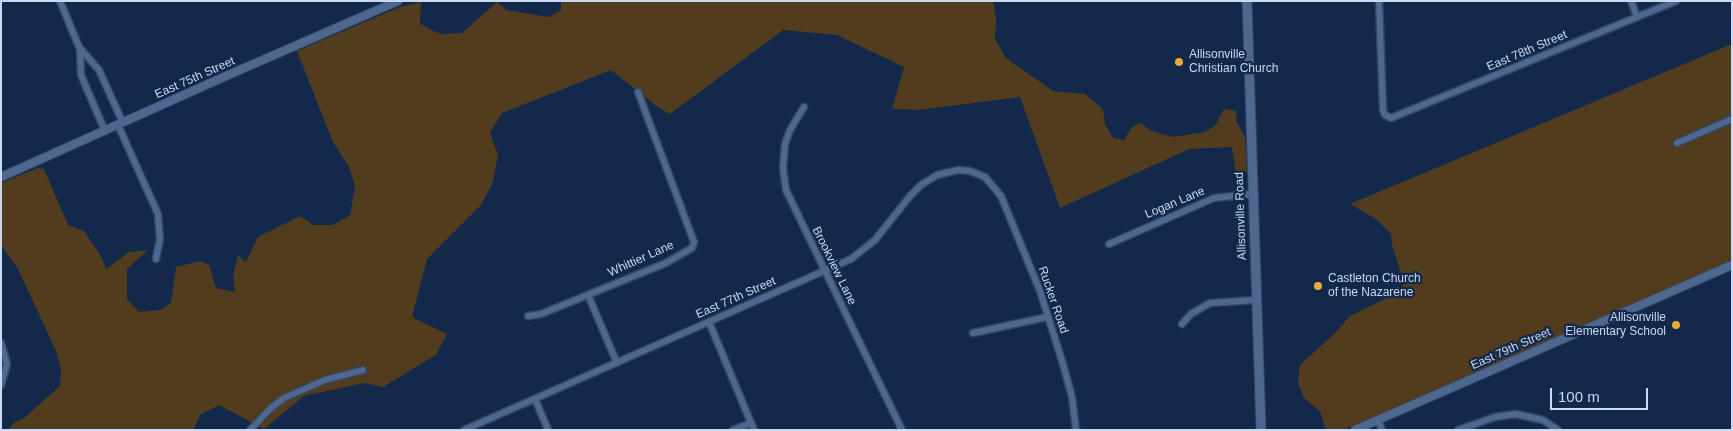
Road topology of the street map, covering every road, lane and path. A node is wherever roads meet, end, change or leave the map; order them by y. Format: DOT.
graph roads {
  1 [pos="60,1"];
  2 [pos="398,1"];
  3 [pos="1247,1"];
  4 [pos="1379,1"];
  5 [pos="1631,1"];
  6 [pos="1676,1"];
  7 [pos="1637,18"];
  8 [pos="80,48"];
  9 [pos="638,92"];
  10 [pos="804,107"];
  11 [pos="1732,119"];
  12 [pos="121,124"];
  13 [pos="106,131"];
  14 [pos="1677,143"];
  15 [pos="1,177"];
  16 [pos="992,183"];
  17 [pos="1253,194"];
  18 [pos="1109,244"];
  19 [pos="156,259"];
  20 [pos="1732,265"];
  21 [pos="824,272"];
  22 [pos="588,295"];
  23 [pos="1256,300"];
  24 [pos="528,316"];
  25 [pos="1047,317"];
  26 [pos="709,322"];
  27 [pos="1182,324"];
  28 [pos="973,333"];
  29 [pos="1,343"];
  30 [pos="617,363"];
  31 [pos="364,370"];
  32 [pos="1,385"];
  33 [pos="535,399"];
  34 [pos="1378,420"];
  35 [pos="751,422"];
  36 [pos="250,430"];
  37 [pos="464,430"];
  38 [pos="548,430"];
  39 [pos="733,430"];
  40 [pos="754,430"];
  41 [pos="902,430"];
  42 [pos="1076,430"];
  43 [pos="1261,430"];
  44 [pos="1355,430"];
  45 [pos="1382,430"];
  46 [pos="1458,430"];
  47 [pos="1558,430"];
  1 -- 8 [label="street"];
  2 -- 12 [label="street, East 75th Street"];
  3 -- 17 [label="main road, Allisonville Road"];
  4 -- 7 [label="street, East 78th Street"];
  5 -- 7 [label="street"];
  6 -- 7 [label="street, East 78th Street"];
  8 -- 12 [label="street"];
  8 -- 13 [label="street"];
  9 -- 22 [label="street, Whittier Lane"];
  10 -- 21 [label="street, Brookview Lane"];
  11 -- 14 [label="street"];
  12 -- 13 [label="street, East 75th Street"];
  12 -- 19 [label="street"];
  13 -- 15 [label="street, East 75th Street"];
  16 -- 21 [label="street, East 77th Street"];
  16 -- 25 [label="street, Rucker Road"];
  17 -- 18 [label="street, Logan Lane"];
  17 -- 23 [label="main road, Allisonville Road"];
  20 -- 34 [label="street, East 79th Street"];
  21 -- 26 [label="street, East 77th Street"];
  21 -- 41 [label="street, Brookview Lane"];
  22 -- 24 [label="street, Whittier Lane"];
  22 -- 30 [label="street"];
  23 -- 27 [label="street"];
  23 -- 43 [label="main road, Allisonville Road"];
  25 -- 28 [label="street"];
  25 -- 42 [label="street, Rucker Road"];
  26 -- 30 [label="street, East 77th Street"];
  26 -- 35 [label="street"];
  29 -- 32 [label="street"];
  30 -- 33 [label="street, East 77th Street"];
  31 -- 36 [label="street"];
  33 -- 37 [label="street, East 77th Street"];
  33 -- 38 [label="street"];
  34 -- 44 [label="street, East 79th Street"];
  34 -- 45 [label="street"];
  35 -- 39 [label="street"];
  35 -- 40 [label="street"];
  46 -- 47 [label="street"];
}
